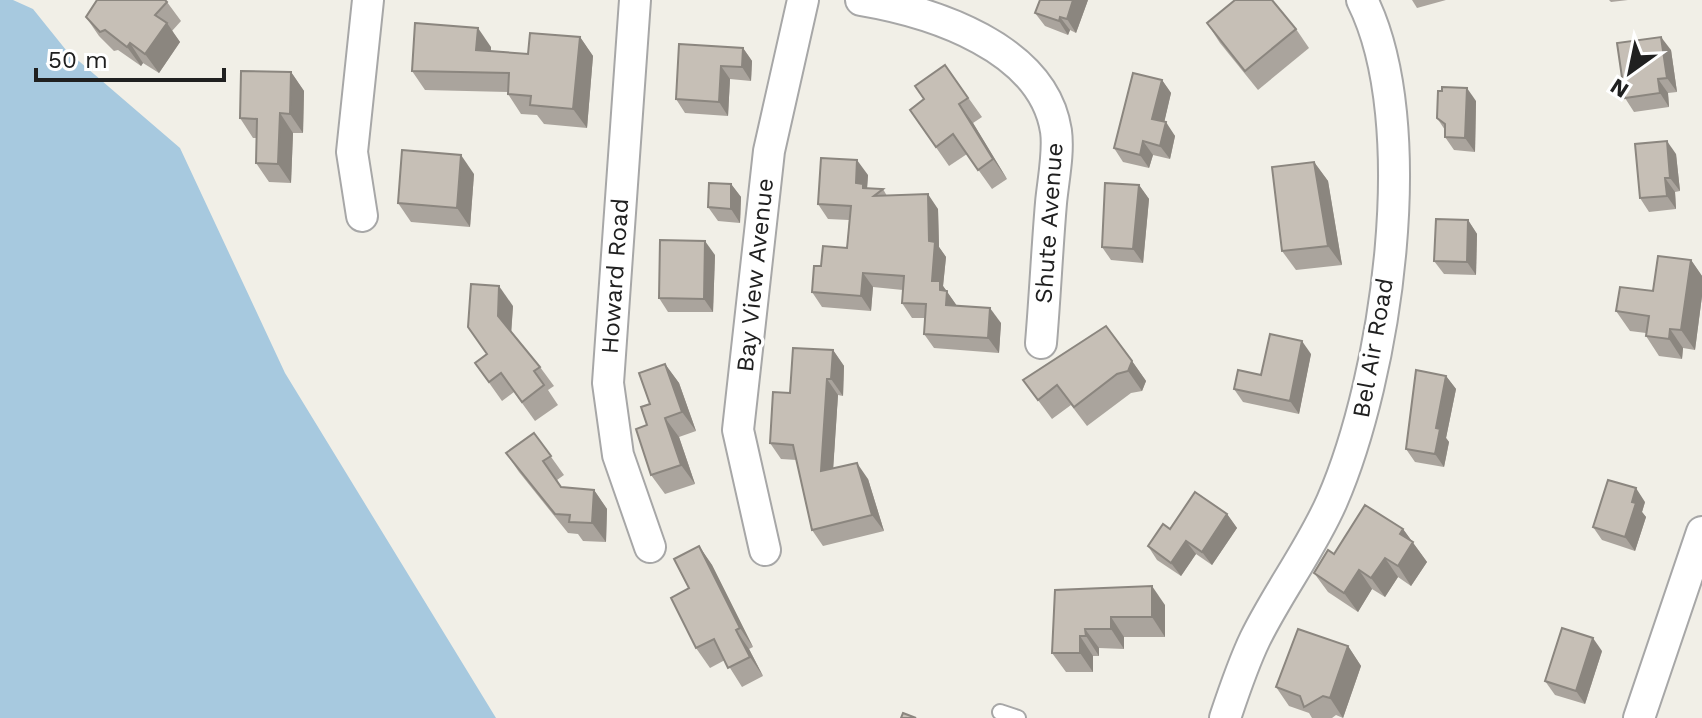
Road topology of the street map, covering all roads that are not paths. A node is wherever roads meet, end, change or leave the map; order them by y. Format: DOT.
graph roads {
  1 [pos="368,0"];
  2 [pos="635,0"];
  3 [pos="803,0"];
  4 [pos="861,0"];
  5 [pos="1362,0"];
  6 [pos="940,9"];
  7 [pos="362,216"];
  8 [pos="1041,343"];
  9 [pos="1702,532"];
  10 [pos="650,547"];
  11 [pos="765,550"];
  12 [pos="1000,712"];
  13 [pos="1018,718"];
  14 [pos="1225,718"];
  15 [pos="1639,718"];
  1 -- 7 [label="street"];
  2 -- 10 [label="street, Howard Road"];
  3 -- 11 [label="street, Bay View Avenue"];
  4 -- 6 [label="street, Shute Avenue"];
  5 -- 14 [label="street, Bel Air Road"];
  6 -- 8 [label="street, Shute Avenue"];
  9 -- 15 [label="street"];
  12 -- 13 [label="lane"];
}
